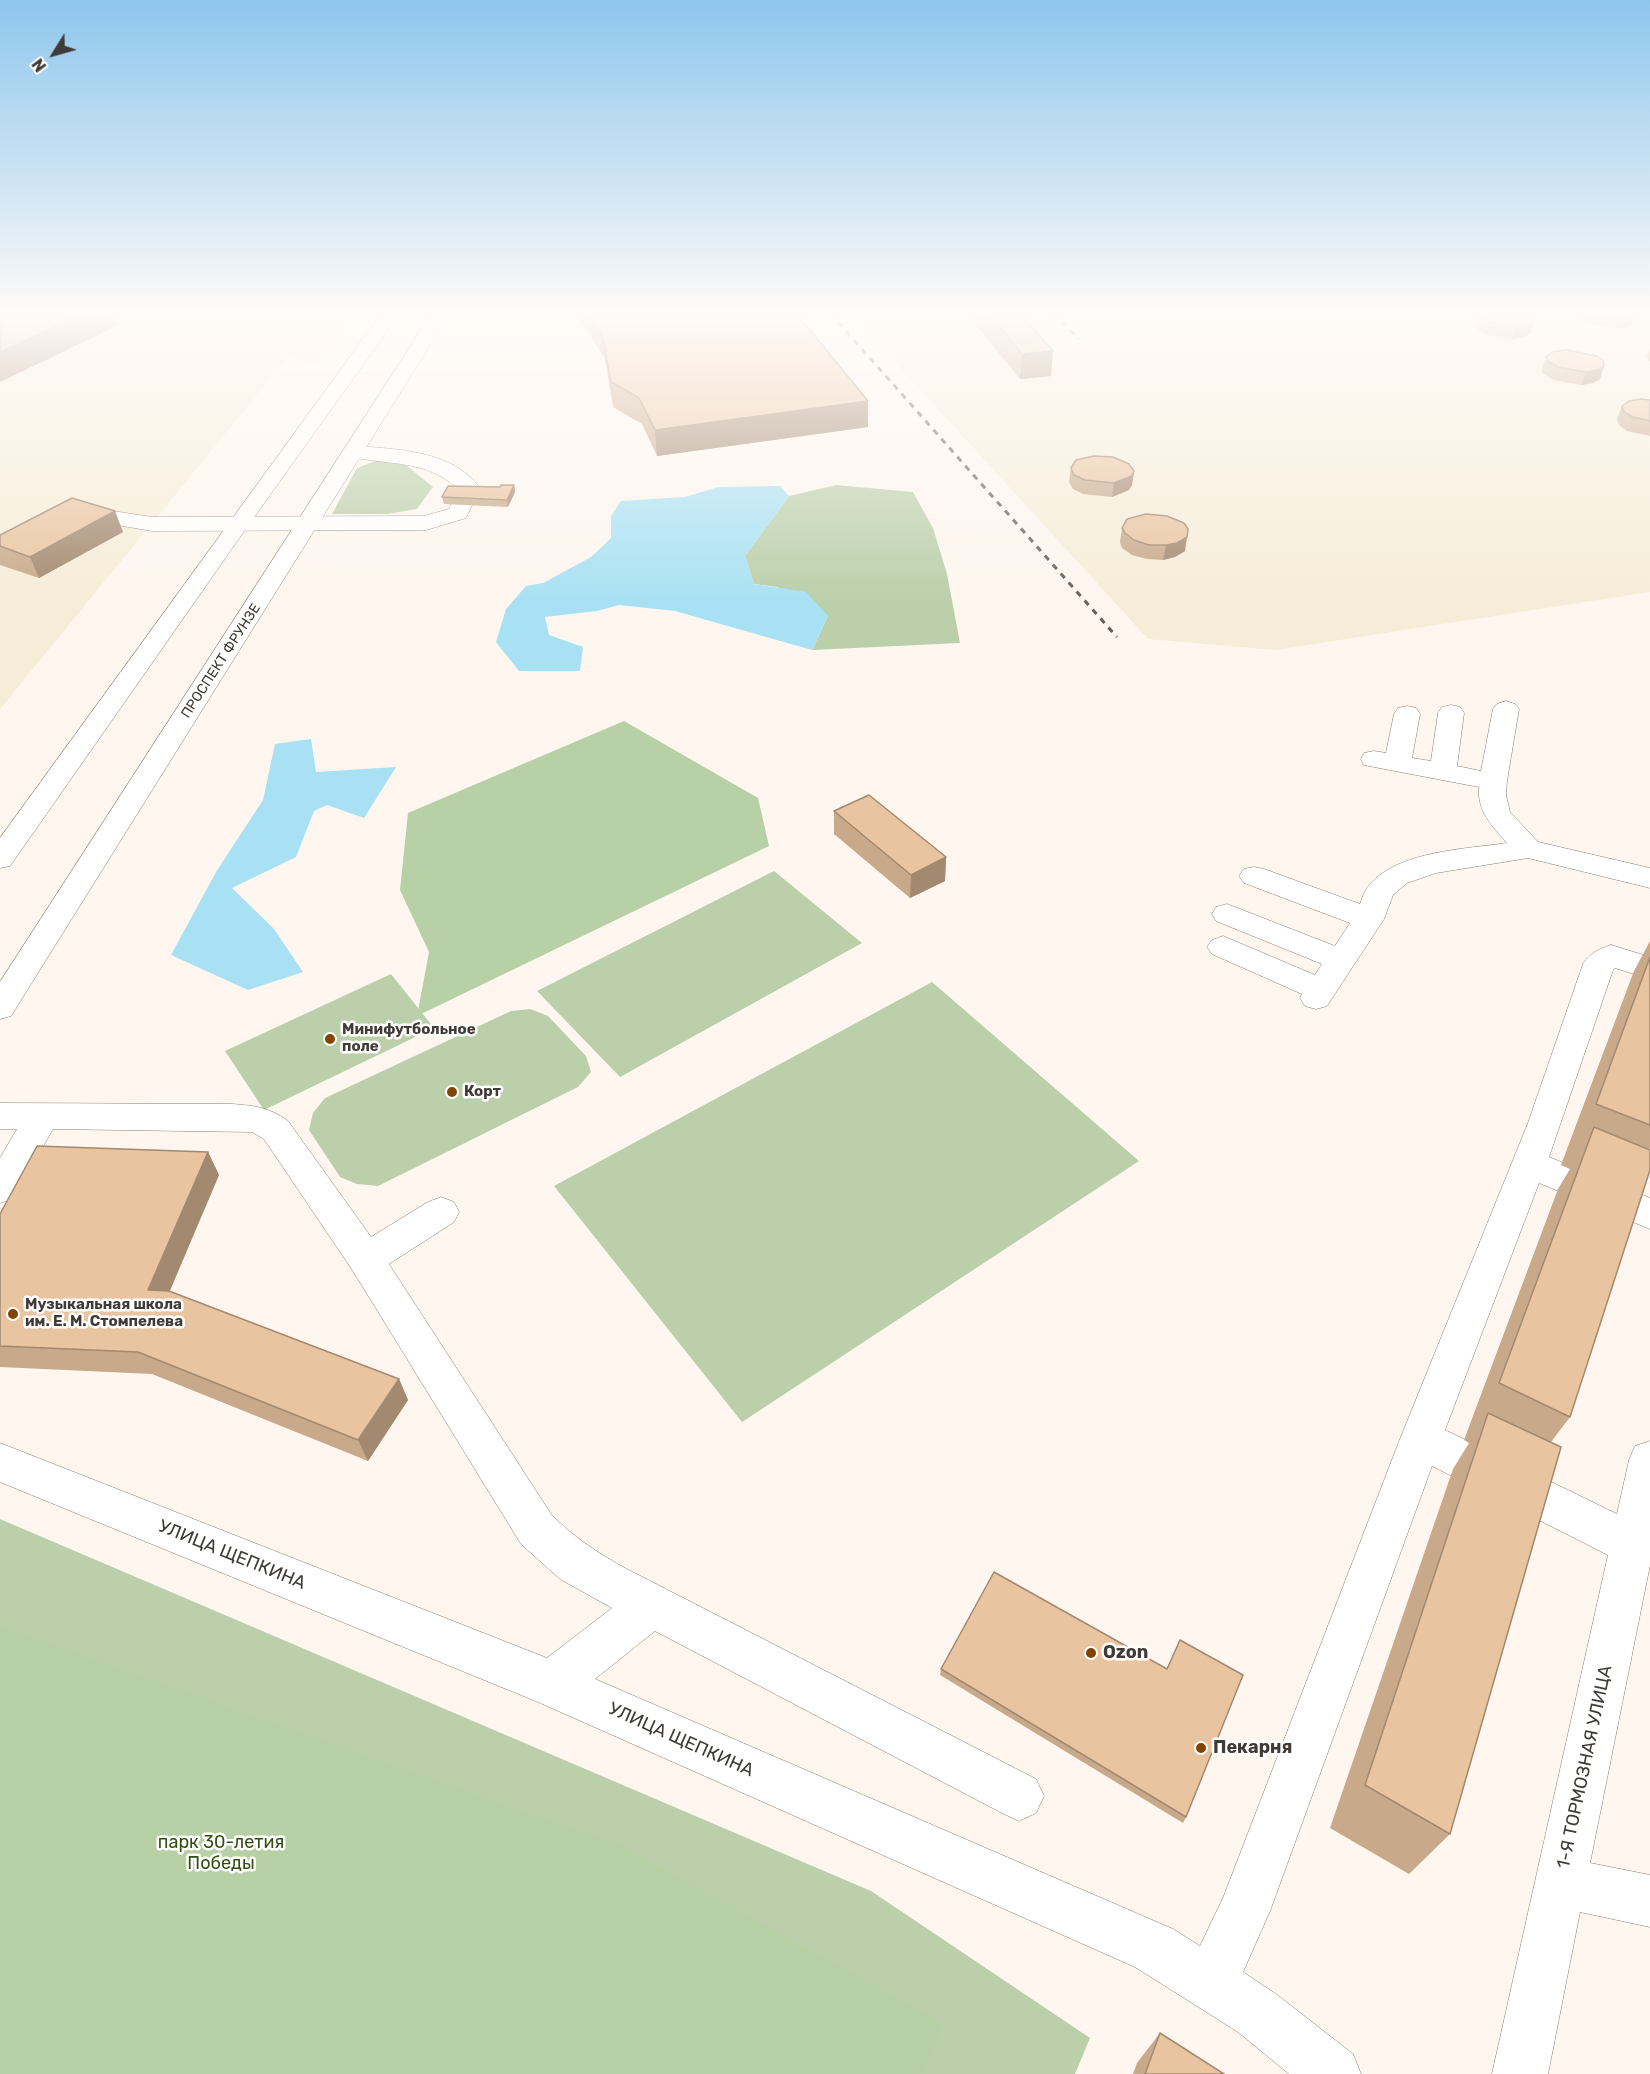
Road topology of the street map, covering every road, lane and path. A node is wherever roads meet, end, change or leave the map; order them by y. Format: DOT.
graph roads {
  1 [pos="321,410"];
  2 [pos="380,410"];
  3 [pos="354,452"];
  4 [pos="53,514"];
  5 [pos="309,524"];
  6 [pos="237,525"];
  7 [pos="1506,709"];
  8 [pos="1451,712"];
  9 [pos="1407,714"];
  10 [pos="1443,771"];
  11 [pos="1493,781"];
  12 [pos="1528,849"];
  13 [pos="0,859"];
  14 [pos="1254,876"];
  15 [pos="1650,878"];
  16 [pos="1227,914"];
  17 [pos="1369,920"];
  18 [pos="1223,947"];
  19 [pos="1341,960"];
  20 [pos="1650,968"];
  21 [pos="0,1008"];
  22 [pos="0,1116"];
  23 [pos="43,1116"];
  24 [pos="1529,1164"];
  25 [pos="0,1189"];
  26 [pos="441,1212"];
  27 [pos="1650,1214"];
  28 [pos="366,1260"];
  29 [pos="1421,1439"];
  30 [pos="0,1462"];
  31 [pos="1650,1464"];
  32 [pos="1632,1544"];
  33 [pos="652,1605"];
  34 [pos="552,1684"];
  35 [pos="1019,1796"];
  36 [pos="1560,1882"];
  37 [pos="1650,1901"];
  38 [pos="1211,1982"];
  39 [pos="1333,2074"];
  40 [pos="1520,2074"];
  1 -- 6 [label="main road"];
  2 -- 3 [label="main road, ПРОСПЕКТ ФРУНЗЕ"];
  3 -- 5 [label="main road, ПРОСПЕКТ ФРУНЗЕ"];
  3 -- 5 [label="main road"];
  4 -- 6 [label="main road"];
  5 -- 6 [label="main road"];
  5 -- 21 [label="main road, ПРОСПЕКТ ФРУНЗЕ"];
  6 -- 13 [label="main road"];
  7 -- 11 [label="main road"];
  8 -- 10 [label="main road"];
  9 -- 10 [label="main road"];
  10 -- 11 [label="main road"];
  11 -- 12 [label="main road"];
  12 -- 15 [label="main road"];
  12 -- 17 [label="main road"];
  14 -- 17 [label="main road"];
  16 -- 19 [label="main road"];
  17 -- 19 [label="main road"];
  18 -- 19 [label="main road"];
  20 -- 24 [label="main road"];
  22 -- 23 [label="main road"];
  23 -- 25 [label="main road"];
  23 -- 28 [label="main road"];
  24 -- 27 [label="main road"];
  24 -- 29 [label="main road"];
  26 -- 28 [label="main road"];
  28 -- 33 [label="main road"];
  29 -- 32 [label="main road"];
  29 -- 38 [label="main road"];
  30 -- 34 [label="main road, УЛИЦА ЩЕПКИНА"];
  31 -- 32 [label="main road, 1-Я ТОРМОЗНАЯ УЛИЦА"];
  32 -- 36 [label="main road, 1-Я ТОРМОЗНАЯ УЛИЦА"];
  33 -- 34 [label="main road"];
  33 -- 35 [label="main road"];
  34 -- 38 [label="main road, УЛИЦА ЩЕПКИНА"];
  36 -- 37 [label="main road"];
  36 -- 40 [label="main road, 1-Я ТОРМОЗНАЯ УЛИЦА"];
  38 -- 39 [label="main road, УЛИЦА ЩЕПКИНА"];
}
